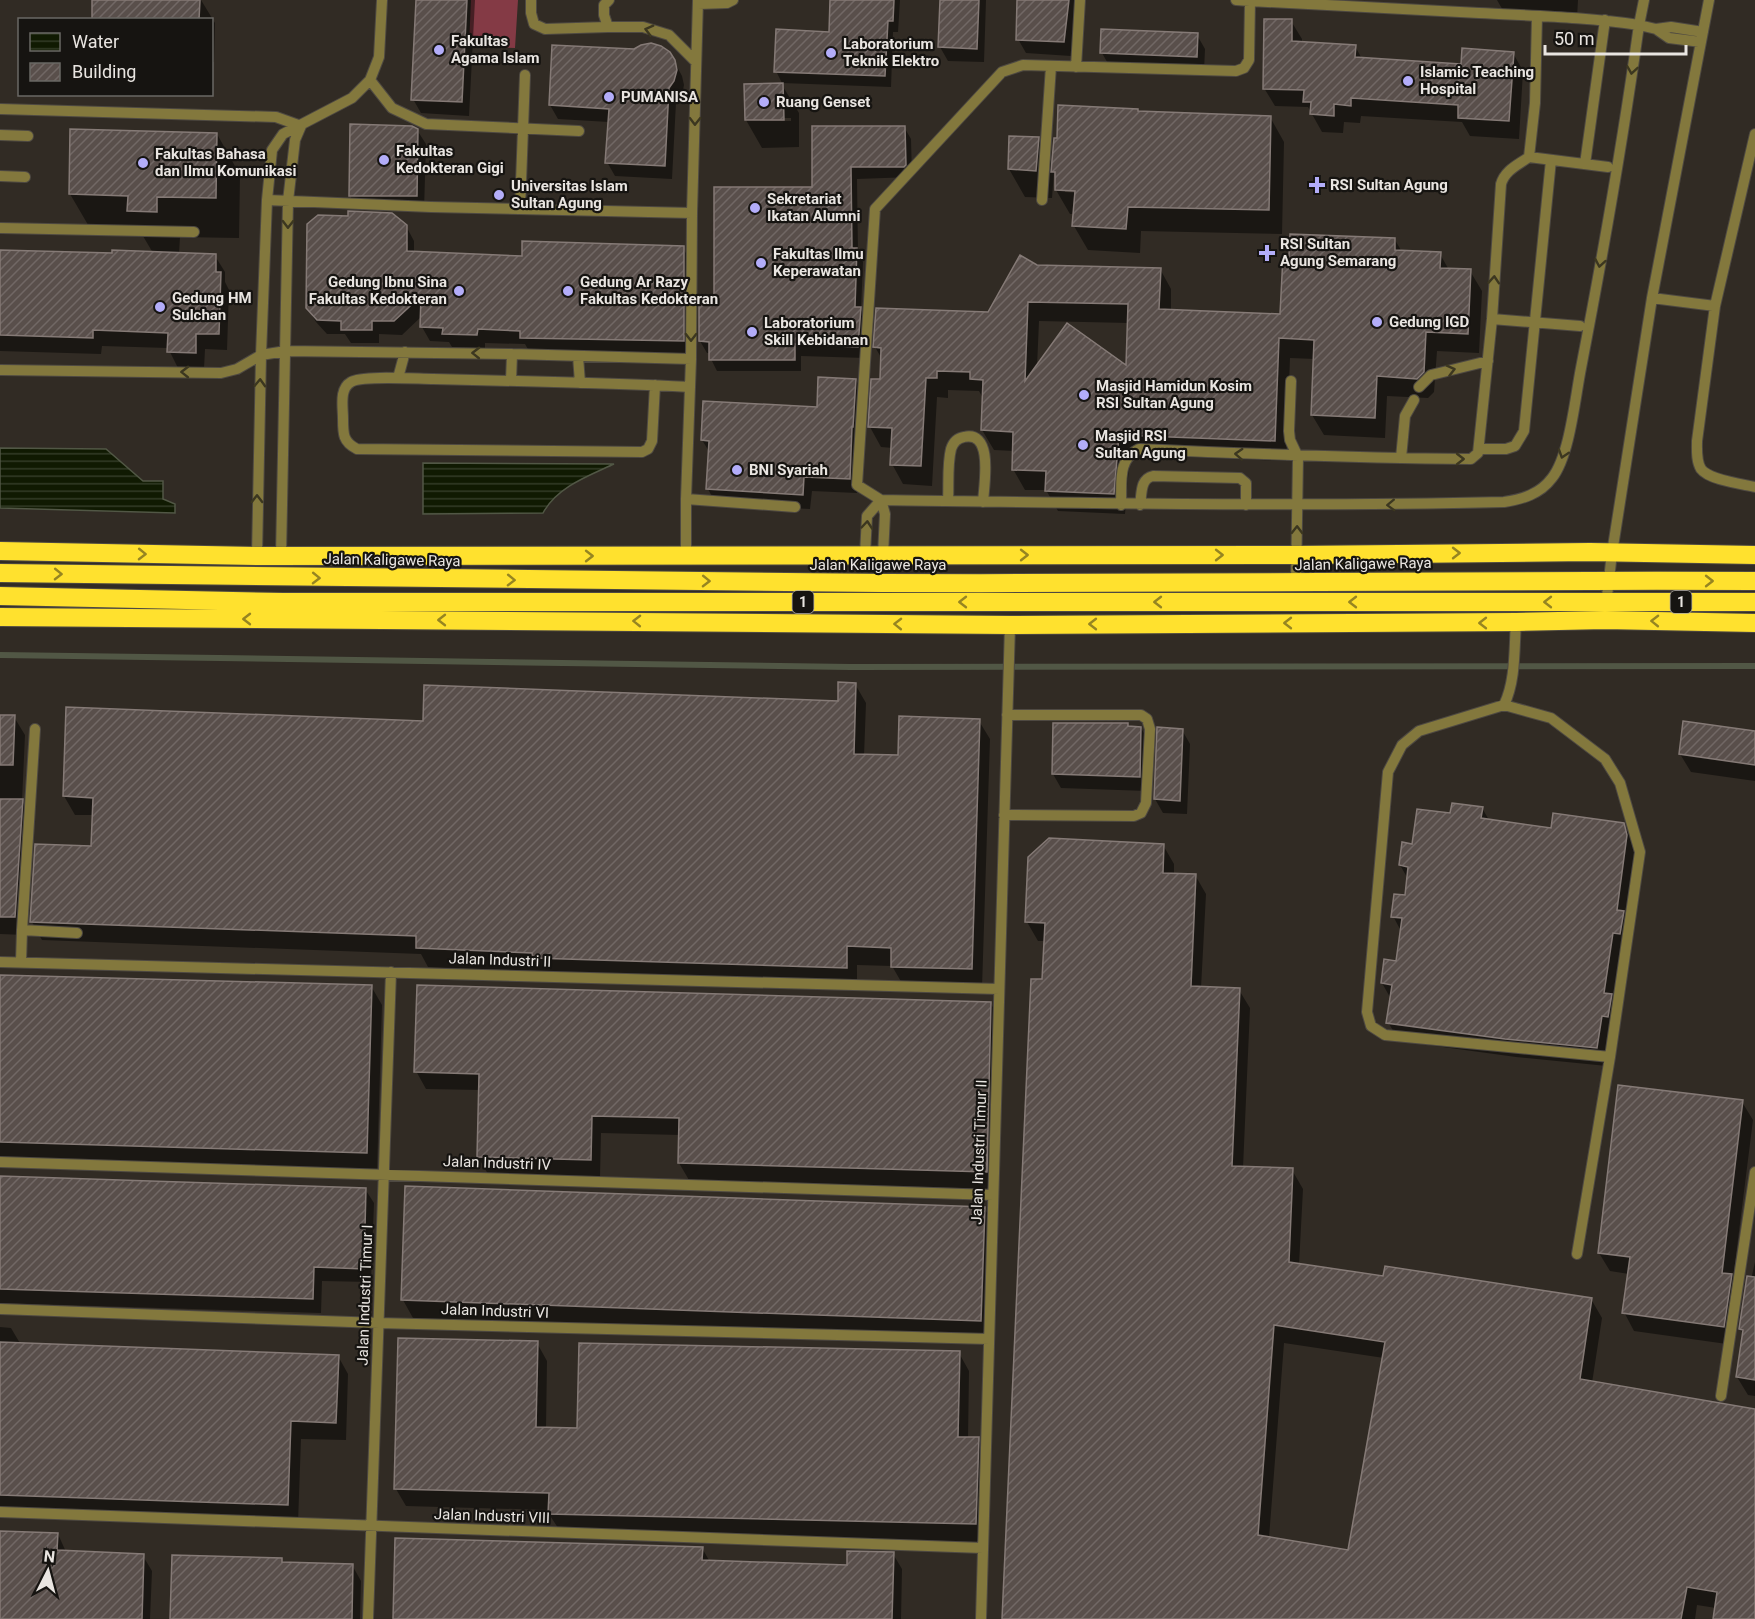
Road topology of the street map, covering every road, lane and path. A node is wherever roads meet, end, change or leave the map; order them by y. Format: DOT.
graph roads {
  1 [pos="382,0"];
  2 [pos="531,0"];
  3 [pos="609,0"];
  4 [pos="734,0"];
  5 [pos="1080,0"];
  6 [pos="1236,0"];
  7 [pos="1644,0"];
  8 [pos="1709,0"];
  9 [pos="1250,1"];
  10 [pos="698,2"];
  11 [pos="1537,16"];
  12 [pos="1605,20"];
  13 [pos="1639,25"];
  14 [pos="608,27"];
  15 [pos="1702,37"];
  16 [pos="696,62"];
  17 [pos="1051,66"];
  18 [pos="1076,67"];
  19 [pos="525,75"];
  20 [pos="370,80"];
  21 [pos="0,109"];
  22 [pos="301,126"];
  23 [pos="523,129"];
  24 [pos="579,131"];
  25 [pos="1755,134"];
  26 [pos="0,135"];
  27 [pos="27,136"];
  28 [pos="1529,157"];
  29 [pos="1551,160"];
  30 [pos="1585,164"];
  31 [pos="1608,167"];
  32 [pos="0,176"];
  33 [pos="25,177"];
  34 [pos="267,200"];
  35 [pos="1042,200"];
  36 [pos="288,201"];
  37 [pos="520,209"];
  38 [pos="692,213"];
  39 [pos="0,228"];
  40 [pos="194,232"];
  41 [pos="1652,298"];
  42 [pos="1715,306"];
  43 [pos="1491,319"];
  44 [pos="1535,322"];
  45 [pos="1580,326"];
  46 [pos="286,351"];
  47 [pos="405,352"];
  48 [pos="512,354"];
  49 [pos="261,355"];
  50 [pos="578,356"];
  51 [pos="691,359"];
  52 [pos="1488,361"];
  53 [pos="0,370"];
  54 [pos="398,378"];
  55 [pos="511,381"];
  56 [pos="1291,381"];
  57 [pos="580,383"];
  58 [pos="655,385"];
  59 [pos="690,387"];
  60 [pos="1419,387"];
  61 [pos="1414,400"];
  62 [pos="1480,449"];
  63 [pos="1298,456"];
  64 [pos="1401,458"];
  65 [pos="1755,487"];
  66 [pos="686,499"];
  67 [pos="881,500"];
  68 [pos="948,501"];
  69 [pos="984,502"];
  70 [pos="1246,504"];
  71 [pos="1121,505"];
  72 [pos="1140,505"];
  73 [pos="1297,505"];
  74 [pos="795,507"];
  75 [pos="0,551"];
  76 [pos="1612,553"];
  77 [pos="876,555"];
  78 [pos="1296,555"];
  79 [pos="1755,555"];
  80 [pos="257,556"];
  81 [pos="281,556"];
  82 [pos="686,556"];
  83 [pos="0,573"];
  84 [pos="258,577"];
  85 [pos="282,577"];
  86 [pos="1609,581"];
  87 [pos="1755,581"];
  88 [pos="880,583"];
  89 [pos="1296,583"];
  90 [pos="0,596"];
  91 [pos="259,601"];
  92 [pos="1606,601"];
  93 [pos="283,602"];
  94 [pos="1755,602"];
  95 [pos="879,603"];
  96 [pos="0,617"];
  97 [pos="1605,620"];
  98 [pos="1755,623"];
  99 [pos="1516,627"];
  100 [pos="1009,631"];
  101 [pos="1504,705"];
  102 [pos="1007,715"];
  103 [pos="34,729"];
  104 [pos="1004,815"];
  105 [pos="22,930"];
  106 [pos="77,933"];
  107 [pos="0,962"];
  108 [pos="21,962"];
  109 [pos="391,972"];
  110 [pos="999,989"];
  111 [pos="1610,1057"];
  112 [pos="0,1162"];
  113 [pos="1755,1172"];
  114 [pos="385,1174"];
  115 [pos="993,1195"];
  116 [pos="1577,1254"];
  117 [pos="0,1309"];
  118 [pos="379,1323"];
  119 [pos="989,1338"];
  120 [pos="1721,1396"];
  121 [pos="0,1512"];
  122 [pos="371,1527"];
  123 [pos="983,1548"];
  124 [pos="368,1619"];
  125 [pos="981,1619"];
  1 -- 20 [label="lane"];
  2 -- 14 [label="lane"];
  3 -- 14 [label="lane"];
  4 -- 10 [label="lane"];
  5 -- 18 [label="lane"];
  6 -- 9 [label="lane"];
  7 -- 13 [label="lane"];
  8 -- 15 [label="lane"];
  9 -- 11 [label="lane"];
  9 -- 18 [label="lane"];
  10 -- 16 [label="lane"];
  11 -- 12 [label="lane"];
  11 -- 28 [label="lane"];
  12 -- 13 [label="lane"];
  12 -- 30 [label="lane"];
  13 -- 15 [label="lane"];
  13 -- 73 [label="lane, one-way"];
  16 -- 14 [label="lane, one-way"];
  15 -- 41 [label="lane"];
  16 -- 38 [label="lane, one-way"];
  17 -- 18 [label="lane"];
  17 -- 35 [label="lane"];
  17 -- 67 [label="lane"];
  19 -- 23 [label="lane"];
  20 -- 22 [label="lane"];
  20 -- 23 [label="lane"];
  21 -- 22 [label="lane"];
  22 -- 34 [label="lane"];
  22 -- 36 [label="lane"];
  23 -- 24 [label="lane"];
  23 -- 37 [label="lane"];
  25 -- 42 [label="lane"];
  26 -- 27 [label="lane"];
  28 -- 29 [label="lane"];
  43 -- 28 [label="lane, one-way"];
  29 -- 30 [label="lane"];
  29 -- 44 [label="lane"];
  30 -- 31 [label="lane"];
  32 -- 33 [label="lane"];
  34 -- 36 [label="lane"];
  34 -- 49 [label="lane"];
  36 -- 37 [label="lane"];
  36 -- 46 [label="lane, one-way"];
  37 -- 38 [label="lane"];
  38 -- 51 [label="lane, one-way"];
  39 -- 40 [label="lane"];
  41 -- 42 [label="lane"];
  41 -- 76 [label="lane"];
  42 -- 65 [label="lane"];
  43 -- 44 [label="lane"];
  43 -- 52 [label="lane"];
  44 -- 45 [label="lane"];
  44 -- 62 [label="lane"];
  46 -- 47 [label="lane"];
  46 -- 49 [label="lane"];
  46 -- 81 [label="lane"];
  48 -- 47 [label="lane, one-way"];
  47 -- 54 [label="lane"];
  48 -- 50 [label="lane"];
  48 -- 55 [label="lane"];
  49 -- 53 [label="lane, one-way"];
  80 -- 49 [label="lane, one-way"];
  50 -- 51 [label="lane"];
  50 -- 57 [label="lane"];
  51 -- 59 [label="lane"];
  60 -- 52 [label="lane, one-way"];
  52 -- 62 [label="lane"];
  54 -- 55 [label="lane"];
  54 -- 58 [label="lane"];
  55 -- 57 [label="lane"];
  56 -- 63 [label="lane"];
  57 -- 58 [label="lane"];
  58 -- 59 [label="lane"];
  59 -- 66 [label="lane"];
  61 -- 64 [label="lane"];
  64 -- 62 [label="lane, one-way"];
  63 -- 64 [label="lane"];
  63 -- 71 [label="lane, one-way"];
  63 -- 73 [label="lane"];
  66 -- 74 [label="lane"];
  66 -- 82 [label="lane"];
  67 -- 68 [label="lane"];
  67 -- 77 [label="lane"];
  77 -- 67 [label="lane, one-way"];
  68 -- 69 [label="lane"];
  68 -- 69 [label="lane"];
  69 -- 71 [label="lane"];
  70 -- 72 [label="lane"];
  70 -- 72 [label="lane"];
  70 -- 73 [label="lane"];
  71 -- 72 [label="lane"];
  78 -- 73 [label="lane, one-way"];
  75 -- 80 [label="highway, one-way"];
  78 -- 76 [label="highway, one-way"];
  76 -- 79 [label="highway"];
  76 -- 86 [label="lane"];
  77 -- 78 [label="highway, one-way"];
  77 -- 82 [label="highway"];
  77 -- 88 [label="highway"];
  78 -- 89 [label="lane"];
  80 -- 81 [label="highway"];
  80 -- 84 [label="highway"];
  81 -- 82 [label="highway, one-way"];
  81 -- 85 [label="highway"];
  83 -- 84 [label="highway, Jalan Kaligawe Raya / 1, one-way"];
  84 -- 85 [label="highway, Jalan Kaligawe Raya / 1"];
  84 -- 91 [label="highway"];
  85 -- 88 [label="highway, Jalan Kaligawe Raya / 1, one-way"];
  85 -- 93 [label="highway"];
  86 -- 87 [label="highway, Jalan Kaligawe Raya / 1, one-way"];
  86 -- 89 [label="highway, Jalan Kaligawe Raya / 1"];
  86 -- 92 [label="lane"];
  88 -- 89 [label="highway, Jalan Kaligawe Raya / 1"];
  88 -- 95 [label="highway"];
  90 -- 91 [label="highway, 1"];
  91 -- 93 [label="highway, 1"];
  92 -- 94 [label="highway, 1"];
  92 -- 95 [label="highway, 1, one-way"];
  92 -- 97 [label="lane"];
  93 -- 95 [label="highway, 1"];
  100 -- 96 [label="highway, one-way"];
  98 -- 97 [label="highway, one-way"];
  97 -- 99 [label="highway"];
  99 -- 100 [label="highway, one-way"];
  99 -- 101 [label="lane"];
  100 -- 102 [label="lane, Jalan Industri Timur II"];
  101 -- 111 [label="lane"];
  101 -- 111 [label="lane"];
  102 -- 104 [label="lane, Jalan Industri Timur II"];
  102 -- 104 [label="lane"];
  103 -- 105 [label="lane"];
  104 -- 110 [label="lane, Jalan Industri Timur II"];
  105 -- 106 [label="lane"];
  105 -- 108 [label="lane"];
  107 -- 108 [label="lane, Jalan Industri II"];
  108 -- 109 [label="lane, Jalan Industri II"];
  109 -- 110 [label="lane, Jalan Industri II"];
  109 -- 114 [label="lane, Jalan Industri Timur I"];
  110 -- 115 [label="lane, Jalan Industri Timur II"];
  111 -- 116 [label="lane"];
  112 -- 114 [label="lane, Jalan Industri IV"];
  113 -- 120 [label="lane"];
  114 -- 115 [label="lane, Jalan Industri IV"];
  114 -- 118 [label="lane, Jalan Industri Timur I"];
  115 -- 119 [label="lane, Jalan Industri Timur II"];
  117 -- 118 [label="lane, Jalan Industri VI"];
  118 -- 119 [label="lane, Jalan Industri VI"];
  118 -- 122 [label="lane, Jalan Industri Timur I"];
  119 -- 123 [label="lane, Jalan Industri Timur II"];
  121 -- 122 [label="lane, Jalan Industri VIII"];
  122 -- 123 [label="lane, Jalan Industri VIII"];
  122 -- 124 [label="lane, Jalan Industri Timur I"];
  123 -- 125 [label="lane, Jalan Industri Timur II"];
}
